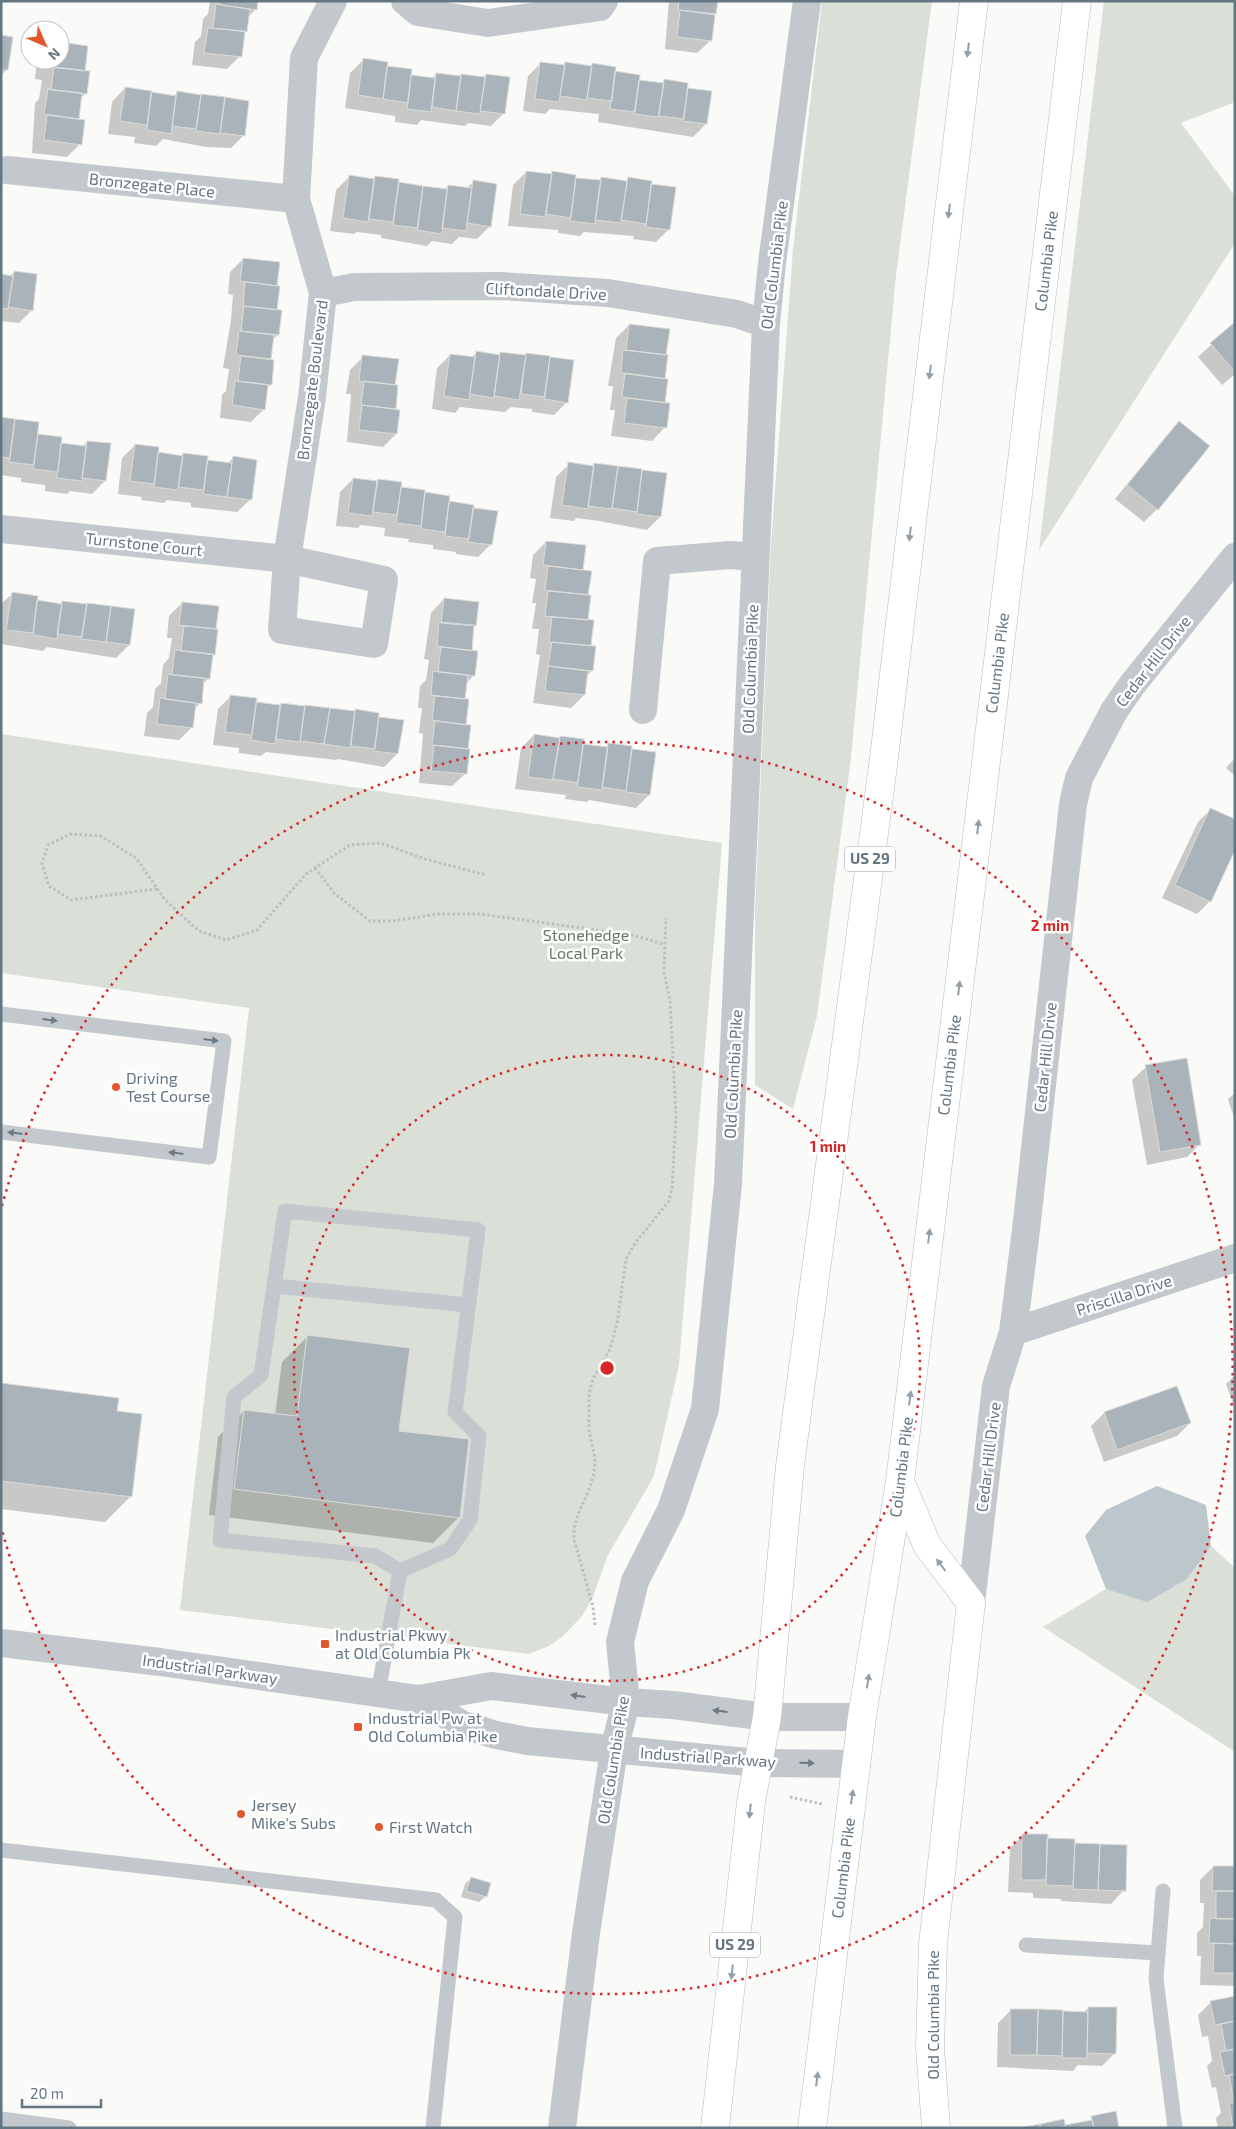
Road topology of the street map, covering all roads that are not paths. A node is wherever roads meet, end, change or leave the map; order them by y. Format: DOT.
graph roads {
  1 [pos="333,1"];
  2 [pos="405,1"];
  3 [pos="604,1"];
  4 [pos="807,1"];
  5 [pos="974,1"];
  6 [pos="1076,1"];
  7 [pos="3,168"];
  8 [pos="296,199"];
  9 [pos="323,293"];
  10 [pos="766,324"];
  11 [pos="1,529"];
  12 [pos="754,557"];
  13 [pos="1235,557"];
  14 [pos="287,559"];
  15 [pos="643,710"];
  16 [pos="1,1014"];
  17 [pos="1,1132"];
  18 [pos="1235,1258"];
  19 [pos="274,1286"];
  20 [pos="468,1305"];
  21 [pos="1013,1332"];
  22 [pos="900,1481"];
  23 [pos="400,1571"];
  24 [pos="971,1603"];
  25 [pos="1,1643"];
  26 [pos="378,1693"];
  27 [pos="419,1699"];
  28 [pos="626,1702"];
  29 [pos="767,1717"];
  30 [pos="862,1717"];
  31 [pos="614,1750"];
  32 [pos="758,1763"];
  33 [pos="857,1764"];
  34 [pos="1,1850"];
  35 [pos="1163,1891"];
  36 [pos="1026,1945"];
  37 [pos="1158,1953"];
  38 [pos="1,2119"];
  39 [pos="69,2128"];
  40 [pos="433,2128"];
  41 [pos="562,2128"];
  42 [pos="715,2128"];
  43 [pos="812,2128"];
  44 [pos="936,2128"];
  45 [pos="1175,2128"];
  1 -- 8 [label="street, Bronzegate Boulevard"];
  2 -- 3 [label="street"];
  4 -- 10 [label="street, Old Columbia Pike"];
  5 -- 29 [label="main road, US 29, one-way"];
  22 -- 6 [label="main road, Columbia Pike, one-way"];
  7 -- 8 [label="street, Bronzegate Place"];
  8 -- 9 [label="street, Bronzegate Boulevard"];
  9 -- 10 [label="street, Cliftondale Drive"];
  9 -- 14 [label="street, Bronzegate Boulevard"];
  10 -- 12 [label="street, Old Columbia Pike"];
  11 -- 14 [label="street, Turnstone Court"];
  12 -- 15 [label="street"];
  12 -- 28 [label="street, Old Columbia Pike"];
  13 -- 21 [label="street, Cedar Hill Drive"];
  16 -- 17 [label="lane, one-way"];
  18 -- 21 [label="street, Priscilla Drive"];
  19 -- 20 [label="lane"];
  19 -- 20 [label="lane"];
  19 -- 23 [label="lane"];
  20 -- 23 [label="lane"];
  21 -- 24 [label="street, Cedar Hill Drive"];
  24 -- 22 [label="main road, one-way"];
  30 -- 22 [label="main road, Columbia Pike, one-way"];
  23 -- 26 [label="lane"];
  24 -- 44 [label="main road, Old Columbia Pike"];
  25 -- 26 [label="street, Industrial Parkway"];
  26 -- 27 [label="street, Industrial Parkway"];
  28 -- 27 [label="street, Industrial Parkway, one-way"];
  27 -- 31 [label="street, Industrial Parkway"];
  29 -- 28 [label="street, Industrial Parkway, one-way"];
  28 -- 31 [label="street, Old Columbia Pike"];
  29 -- 30 [label="street, Industrial Parkway"];
  29 -- 32 [label="main road, US 29"];
  30 -- 33 [label="main road, Columbia Pike"];
  31 -- 32 [label="street, Industrial Parkway"];
  31 -- 41 [label="street, Old Columbia Pike"];
  32 -- 33 [label="street, Industrial Parkway, one-way"];
  32 -- 42 [label="main road, US 29, one-way"];
  43 -- 33 [label="main road, Columbia Pike, one-way"];
  34 -- 40 [label="lane"];
  35 -- 37 [label="lane"];
  36 -- 37 [label="lane"];
  37 -- 45 [label="lane"];
  38 -- 39 [label="lane"];
}
